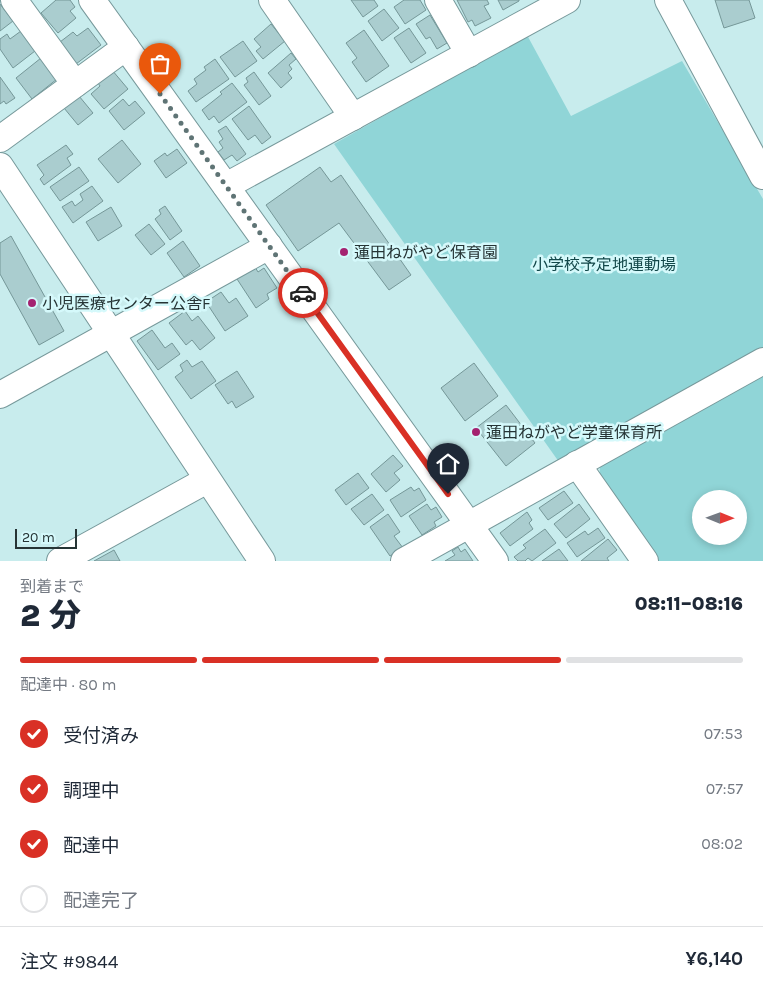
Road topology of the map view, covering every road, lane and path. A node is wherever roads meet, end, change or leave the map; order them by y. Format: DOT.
graph roads {
  1 [pos="14,0"];
  2 [pos="92,0"];
  3 [pos="272,0"];
  4 [pos="438,0"];
  5 [pos="567,0"];
  6 [pos="668,0"];
  7 [pos="126,47"];
  8 [pos="469,54"];
  9 [pos="75,84"];
  10 [pos="353,117"];
  11 [pos="0,139"];
  12 [pos="0,166"];
  13 [pos="763,176"];
  14 [pos="226,186"];
  15 [pos="269,246"];
  16 [pos="110,333"];
  17 [pos="763,361"];
  18 [pos="0,395"];
  19 [pos="577,464"];
  20 [pos="207,480"];
  21 [pos="470,524"];
  22 [pos="60,561"];
  23 [pos="262,561"];
  24 [pos="404,561"];
  25 [pos="495,561"];
  26 [pos="645,561"];
  1 -- 9 [label="street"];
  2 -- 7 [label="street"];
  3 -- 10 [label="street"];
  4 -- 8 [label="street"];
  5 -- 8 [label="street"];
  6 -- 13 [label="street"];
  7 -- 9 [label="street"];
  7 -- 14 [label="street"];
  8 -- 10 [label="street"];
  9 -- 11 [label="street"];
  10 -- 14 [label="street"];
  12 -- 16 [label="street"];
  14 -- 15 [label="street"];
  15 -- 16 [label="street"];
  15 -- 21 [label="street"];
  16 -- 18 [label="street"];
  16 -- 20 [label="street"];
  17 -- 19 [label="street"];
  19 -- 21 [label="street"];
  19 -- 26 [label="street"];
  20 -- 22 [label="street"];
  20 -- 23 [label="street"];
  21 -- 24 [label="street"];
  21 -- 25 [label="street"];
}
